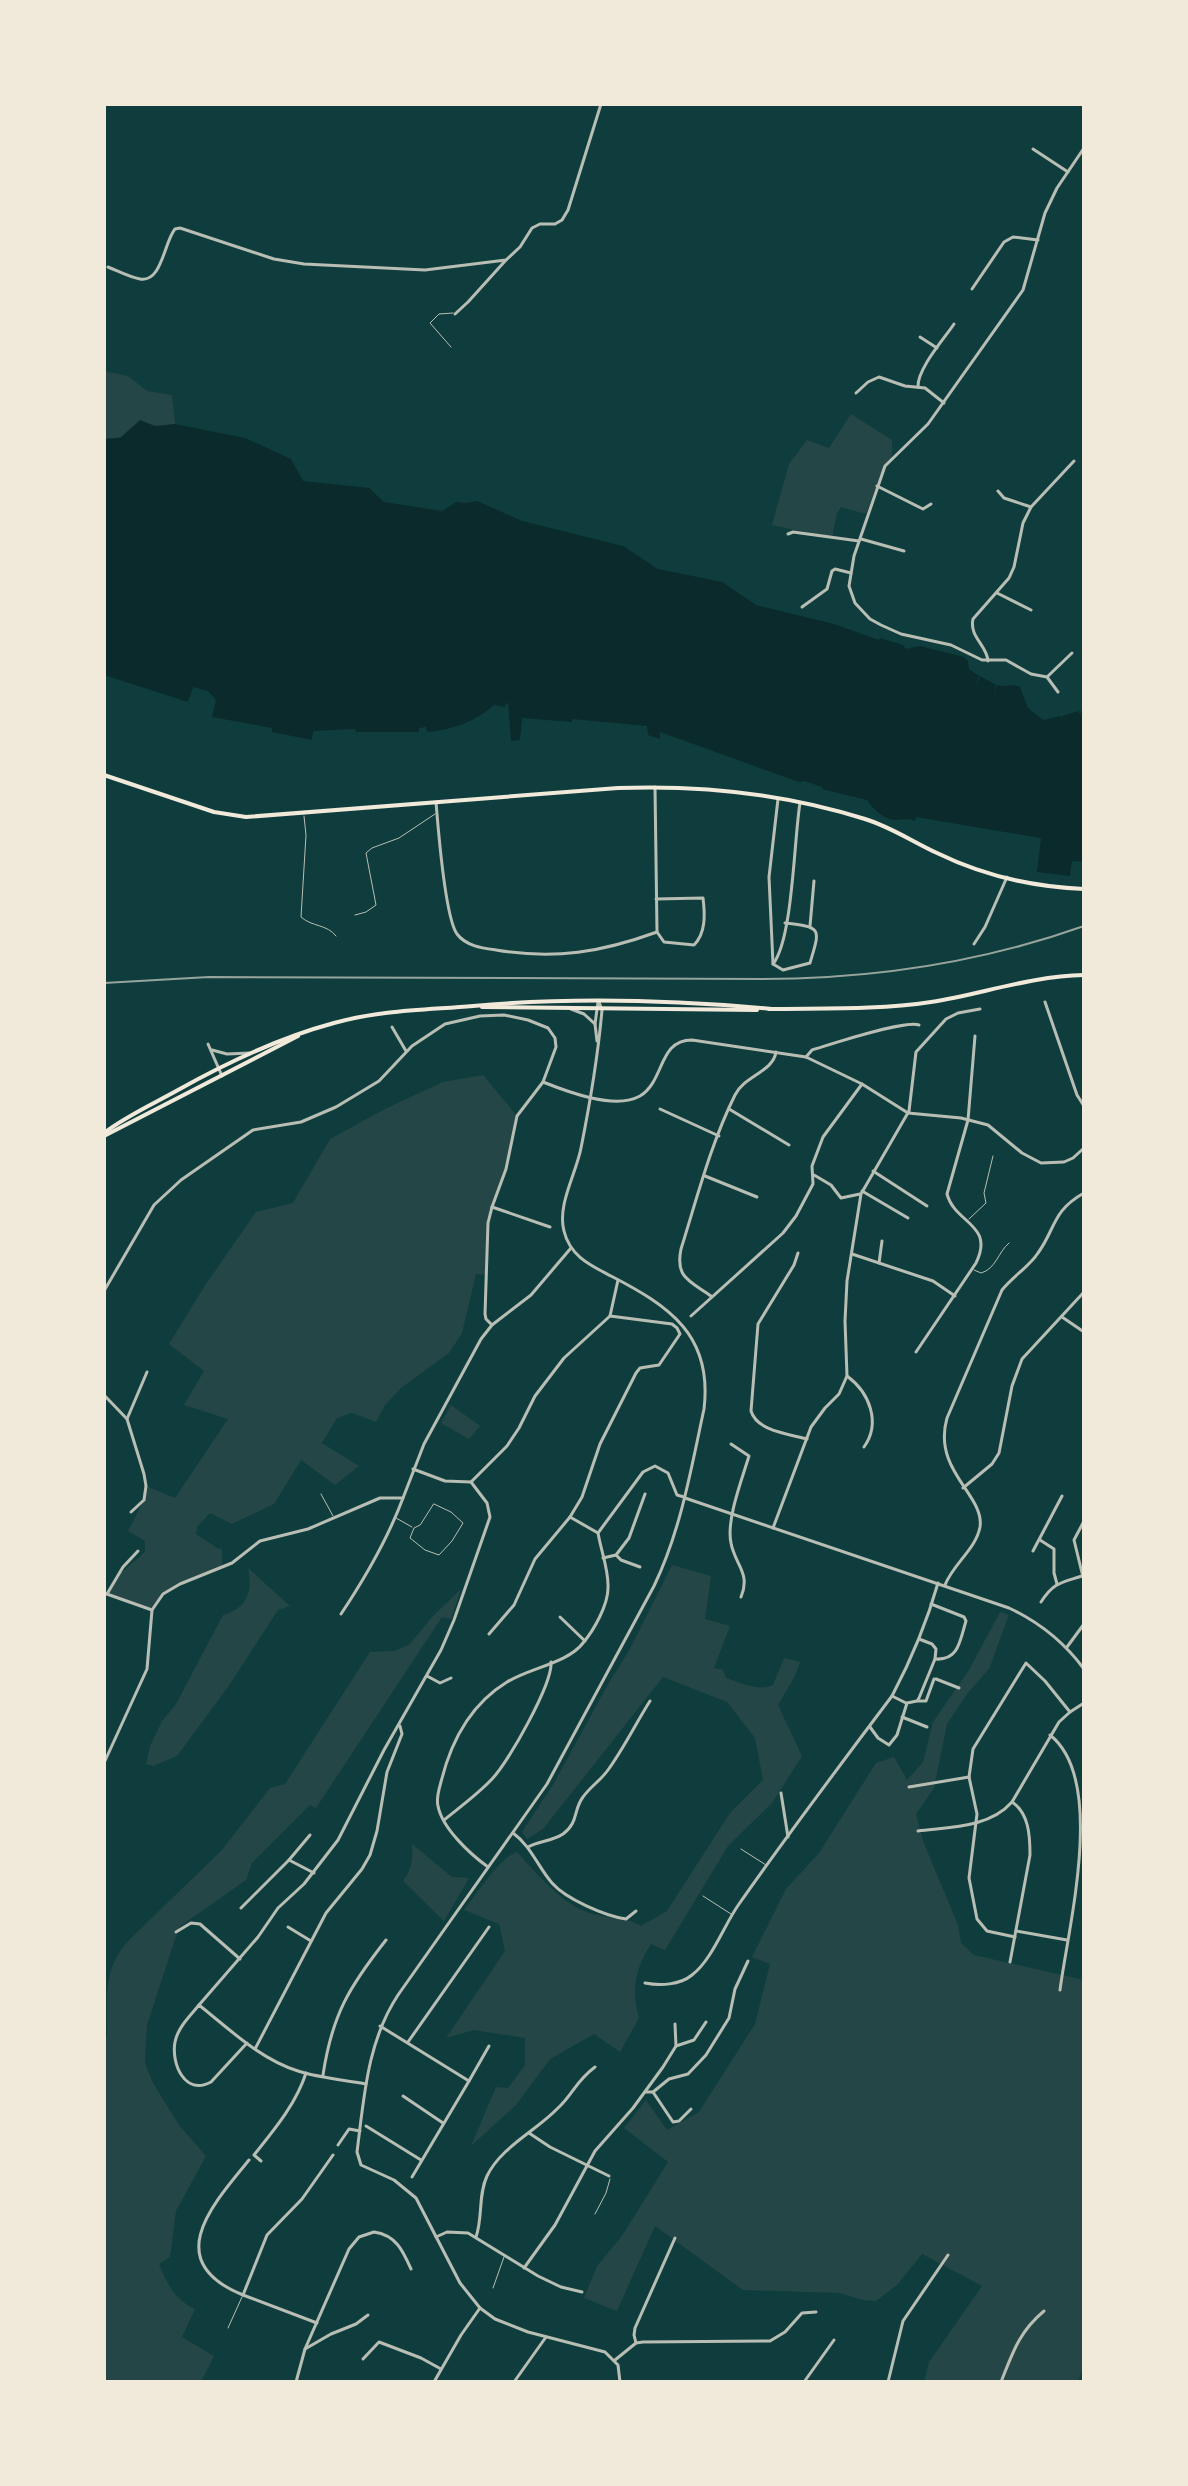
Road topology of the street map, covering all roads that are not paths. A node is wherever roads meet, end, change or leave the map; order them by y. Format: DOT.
graph roads {
  1 [pos="601,104"];
  2 [pos="1084,148"];
  3 [pos="1033,149"];
  4 [pos="1068,172"];
  5 [pos="1038,240"];
  6 [pos="506,260"];
  7 [pos="108,267"];
  8 [pos="972,289"];
  9 [pos="455,314"];
  10 [pos="954,324"];
  11 [pos="920,337"];
  12 [pos="451,347"];
  13 [pos="937,348"];
  14 [pos="918,387"];
  15 [pos="856,393"];
  16 [pos="944,403"];
  17 [pos="1074,461"];
  18 [pos="877,486"];
  19 [pos="998,491"];
  20 [pos="931,504"];
  21 [pos="1031,507"];
  22 [pos="788,534"];
  23 [pos="859,540"];
  24 [pos="904,551"];
  25 [pos="851,573"];
  26 [pos="997,593"];
  27 [pos="802,607"];
  28 [pos="1031,610"];
  29 [pos="1072,653"];
  30 [pos="988,661"];
  31 [pos="1047,677"];
  32 [pos="1058,692"];
  33 [pos="104,775"];
  34 [pos="655,787"];
  35 [pos="778,799"];
  36 [pos="436,802"];
  37 [pos="800,803"];
  38 [pos="437,813"];
  39 [pos="307,814"];
  40 [pos="1007,877"];
  41 [pos="814,881"];
  42 [pos="1084,889"];
  43 [pos="656,899"];
  44 [pos="355,915"];
  45 [pos="785,923"];
  46 [pos="810,926"];
  47 [pos="657,932"];
  48 [pos="336,936"];
  49 [pos="974,944"];
  50 [pos="773,964"];
  51 [pos="1084,975"];
  52 [pos="598,1001"];
  53 [pos="1045,1002"];
  54 [pos="471,1006"];
  55 [pos="571,1009"];
  56 [pos="772,1009"];
  57 [pos="980,1009"];
  58 [pos="599,1010"];
  59 [pos="595,1024"];
  60 [pos="919,1025"];
  61 [pos="392,1027"];
  62 [pos="304,1033"];
  63 [pos="975,1036"];
  64 [pos="208,1044"];
  65 [pos="597,1045"];
  66 [pos="212,1050"];
  67 [pos="407,1052"];
  68 [pos="776,1052"];
  69 [pos="250,1053"];
  70 [pos="806,1057"];
  71 [pos="218,1067"];
  72 [pos="222,1076"];
  73 [pos="543,1082"];
  74 [pos="862,1084"];
  75 [pos="591,1098"];
  76 [pos="1084,1106"];
  77 [pos="660,1109"];
  78 [pos="729,1109"];
  79 [pos="908,1113"];
  80 [pos="968,1120"];
  81 [pos="104,1134"];
  82 [pos="719,1136"];
  83 [pos="789,1145"];
  84 [pos="1084,1148"];
  85 [pos="993,1156"];
  86 [pos="873,1171"];
  87 [pos="814,1175"];
  88 [pos="705,1176"];
  89 [pos="861,1192"];
  90 [pos="1084,1193"];
  91 [pos="757,1197"];
  92 [pos="927,1206"];
  93 [pos="492,1207"];
  94 [pos="908,1218"];
  95 [pos="967,1220"];
  96 [pos="550,1227"];
  97 [pos="882,1241"];
  98 [pos="1009,1243"];
  99 [pos="571,1248"];
  100 [pos="798,1253"];
  101 [pos="852,1254"];
  102 [pos="879,1263"];
  103 [pos="972,1268"];
  104 [pos="618,1280"];
  105 [pos="104,1291"];
  106 [pos="1084,1292"];
  107 [pos="712,1296"];
  108 [pos="955,1296"];
  109 [pos="610,1316"];
  110 [pos="691,1316"];
  111 [pos="1062,1317"];
  112 [pos="492,1325"];
  113 [pos="1084,1332"];
  114 [pos="916,1352"];
  115 [pos="147,1372"];
  116 [pos="847,1376"];
  117 [pos="104,1395"];
  118 [pos="127,1419"];
  119 [pos="807,1439"];
  120 [pos="731,1444"];
  121 [pos="864,1447"];
  122 [pos="413,1469"];
  123 [pos="471,1482"];
  124 [pos="963,1488"];
  125 [pos="321,1494"];
  126 [pos="645,1494"];
  127 [pos="1062,1496"];
  128 [pos="684,1497"];
  129 [pos="403,1498"];
  130 [pos="131,1512"];
  131 [pos="733,1515"];
  132 [pos="570,1517"];
  133 [pos="334,1518"];
  134 [pos="396,1518"];
  135 [pos="1084,1521"];
  136 [pos="414,1528"];
  137 [pos="773,1528"];
  138 [pos="598,1533"];
  139 [pos="1040,1539"];
  140 [pos="138,1551"];
  141 [pos="1033,1551"];
  142 [pos="616,1555"];
  143 [pos="603,1558"];
  144 [pos="640,1567"];
  145 [pos="1083,1579"];
  146 [pos="938,1583"];
  147 [pos="1057,1584"];
  148 [pos="945,1585"];
  149 [pos="106,1594"];
  150 [pos="741,1597"];
  151 [pos="1041,1602"];
  152 [pos="931,1604"];
  153 [pos="152,1610"];
  154 [pos="341,1614"];
  155 [pos="560,1617"];
  156 [pos="1084,1624"];
  157 [pos="489,1634"];
  158 [pos="919,1639"];
  159 [pos="585,1641"];
  160 [pos="1067,1647"];
  161 [pos="935,1659"];
  162 [pos="551,1662"];
  163 [pos="1084,1669"];
  164 [pos="427,1676"];
  165 [pos="928,1676"];
  166 [pos="451,1678"];
  167 [pos="934,1679"];
  168 [pos="959,1688"];
  169 [pos="892,1696"];
  170 [pos="650,1701"];
  171 [pos="917,1701"];
  172 [pos="907,1703"];
  173 [pos="1084,1703"];
  174 [pos="1070,1712"];
  175 [pos="902,1717"];
  176 [pos="400,1725"];
  177 [pos="869,1726"];
  178 [pos="927,1727"];
  179 [pos="1050,1735"];
  180 [pos="104,1763"];
  181 [pos="969,1777"];
  182 [pos="909,1787"];
  183 [pos="781,1793"];
  184 [pos="1012,1802"];
  185 [pos="444,1820"];
  186 [pos="977,1822"];
  187 [pos="918,1831"];
  188 [pos="513,1833"];
  189 [pos="310,1835"];
  190 [pos="788,1837"];
  191 [pos="528,1847"];
  192 [pos="741,1849"];
  193 [pos="289,1860"];
  194 [pos="767,1865"];
  195 [pos="488,1867"];
  196 [pos="314,1873"];
  197 [pos="703,1896"];
  198 [pos="241,1908"];
  199 [pos="636,1911"];
  200 [pos="731,1915"];
  201 [pos="288,1927"];
  202 [pos="489,1927"];
  203 [pos="1016,1931"];
  204 [pos="176,1932"];
  205 [pos="1015,1937"];
  206 [pos="386,1940"];
  207 [pos="1067,1940"];
  208 [pos="311,1941"];
  209 [pos="240,1959"];
  210 [pos="748,1961"];
  211 [pos="1010,1962"];
  212 [pos="645,1983"];
  213 [pos="1060,1990"];
  214 [pos="199,2005"];
  215 [pos="706,2022"];
  216 [pos="675,2024"];
  217 [pos="380,2026"];
  218 [pos="408,2042"];
  219 [pos="247,2043"];
  220 [pos="489,2046"];
  221 [pos="676,2046"];
  222 [pos="255,2049"];
  223 [pos="595,2067"];
  224 [pos="306,2073"];
  225 [pos="322,2076"];
  226 [pos="469,2081"];
  227 [pos="366,2084"];
  228 [pos="646,2092"];
  229 [pos="653,2092"];
  230 [pos="403,2096"];
  231 [pos="691,2109"];
  232 [pos="443,2123"];
  233 [pos="366,2126"];
  234 [pos="360,2131"];
  235 [pos="529,2133"];
  236 [pos="338,2145"];
  237 [pos="333,2155"];
  238 [pos="249,2160"];
  239 [pos="421,2160"];
  240 [pos="261,2161"];
  241 [pos="586,2166"];
  242 [pos="609,2176"];
  243 [pos="412,2177"];
  244 [pos="595,2214"];
  245 [pos="436,2237"];
  246 [pos="476,2237"];
  247 [pos="675,2238"];
  248 [pos="505,2255"];
  249 [pos="948,2255"];
  250 [pos="524,2268"];
  251 [pos="411,2269"];
  252 [pos="493,2288"];
  253 [pos="582,2292"];
  254 [pos="243,2295"];
  255 [pos="480,2308"];
  256 [pos="1044,2311"];
  257 [pos="816,2312"];
  258 [pos="368,2315"];
  259 [pos="317,2323"];
  260 [pos="228,2328"];
  261 [pos="546,2337"];
  262 [pos="834,2340"];
  263 [pos="636,2343"];
  264 [pos="305,2349"];
  265 [pos="363,2359"];
  266 [pos="615,2360"];
  267 [pos="441,2369"];
  268 [pos="296,2382"];
  269 [pos="434,2382"];
  270 [pos="514,2382"];
  271 [pos="620,2382"];
  272 [pos="804,2382"];
  273 [pos="888,2382"];
  274 [pos="1001,2382"];
  1 -- 6 [label="street"];
  2 -- 4 [label="street"];
  3 -- 4 [label="street"];
  4 -- 5 [label="street"];
  5 -- 8 [label="street"];
  5 -- 16 [label="street"];
  6 -- 7 [label="street"];
  6 -- 9 [label="street"];
  9 -- 12 [label="lane"];
  10 -- 13 [label="street"];
  11 -- 13 [label="street"];
  13 -- 14 [label="street"];
  14 -- 15 [label="street"];
  14 -- 16 [label="street"];
  16 -- 18 [label="street"];
  17 -- 21 [label="street"];
  18 -- 20 [label="street"];
  18 -- 23 [label="street"];
  19 -- 21 [label="street"];
  21 -- 26 [label="street"];
  22 -- 23 [label="street"];
  23 -- 24 [label="street"];
  23 -- 25 [label="street"];
  25 -- 27 [label="street"];
  25 -- 30 [label="street"];
  26 -- 28 [label="street"];
  26 -- 30 [label="street"];
  29 -- 31 [label="street"];
  30 -- 31 [label="street"];
  31 -- 32 [label="street"];
  33 -- 39 [label="main road"];
  34 -- 35 [label="main road"];
  34 -- 36 [label="main road"];
  34 -- 43 [label="street"];
  35 -- 37 [label="main road"];
  35 -- 50 [label="street"];
  36 -- 38 [label="street"];
  36 -- 39 [label="main road"];
  37 -- 40 [label="main road"];
  37 -- 45 [label="street"];
  38 -- 44 [label="lane"];
  38 -- 47 [label="street"];
  39 -- 48 [label="lane"];
  40 -- 42 [label="main road"];
  40 -- 49 [label="street"];
  41 -- 46 [label="street"];
  43 -- 47 [label="street"];
  43 -- 47 [label="street"];
  45 -- 46 [label="street"];
  45 -- 50 [label="street"];
  46 -- 50 [label="street"];
  51 -- 56 [label="main road"];
  52 -- 54 [label="main road"];
  52 -- 56 [label="main road"];
  52 -- 58 [label="street"];
  53 -- 76 [label="street"];
  54 -- 55 [label="main road"];
  54 -- 62 [label="main road"];
  55 -- 58 [label="main road"];
  55 -- 59 [label="street"];
  56 -- 58 [label="main road"];
  57 -- 79 [label="street"];
  58 -- 59 [label="street"];
  58 -- 65 [label="street"];
  59 -- 65 [label="street"];
  60 -- 70 [label="street"];
  61 -- 67 [label="street"];
  62 -- 69 [label="main road"];
  62 -- 72 [label="main road"];
  63 -- 80 [label="street"];
  64 -- 66 [label="street"];
  65 -- 75 [label="street"];
  66 -- 69 [label="street"];
  66 -- 71 [label="street"];
  67 -- 73 [label="street"];
  67 -- 105 [label="street"];
  68 -- 70 [label="street"];
  68 -- 75 [label="street"];
  68 -- 78 [label="street"];
  69 -- 71 [label="main road"];
  70 -- 74 [label="street"];
  71 -- 72 [label="street"];
  71 -- 81 [label="main road"];
  72 -- 81 [label="main road"];
  73 -- 75 [label="street"];
  73 -- 93 [label="street"];
  74 -- 79 [label="street"];
  74 -- 87 [label="street"];
  75 -- 99 [label="street"];
  77 -- 82 [label="street"];
  78 -- 82 [label="street"];
  78 -- 83 [label="street"];
  79 -- 80 [label="street"];
  79 -- 86 [label="street"];
  80 -- 84 [label="street"];
  80 -- 95 [label="street"];
  82 -- 88 [label="street"];
  85 -- 95 [label="lane"];
  86 -- 89 [label="street"];
  86 -- 92 [label="street"];
  87 -- 89 [label="street"];
  87 -- 107 [label="street"];
  88 -- 91 [label="street"];
  88 -- 107 [label="street"];
  89 -- 94 [label="street"];
  89 -- 101 [label="street"];
  90 -- 124 [label="street"];
  93 -- 96 [label="street"];
  93 -- 112 [label="street"];
  95 -- 103 [label="street"];
  97 -- 102 [label="street"];
  98 -- 103 [label="lane"];
  99 -- 104 [label="street"];
  99 -- 112 [label="street"];
  100 -- 119 [label="street"];
  101 -- 102 [label="street"];
  101 -- 116 [label="street"];
  102 -- 108 [label="street"];
  103 -- 108 [label="street"];
  104 -- 109 [label="street"];
  104 -- 128 [label="street"];
  106 -- 111 [label="street"];
  107 -- 110 [label="street"];
  108 -- 114 [label="street"];
  109 -- 123 [label="street"];
  109 -- 132 [label="street"];
  111 -- 113 [label="street"];
  111 -- 124 [label="street"];
  112 -- 122 [label="street"];
  115 -- 118 [label="street"];
  116 -- 119 [label="street"];
  116 -- 121 [label="street"];
  117 -- 118 [label="street"];
  118 -- 130 [label="street"];
  119 -- 137 [label="street"];
  120 -- 131 [label="street"];
  122 -- 123 [label="street"];
  122 -- 129 [label="street"];
  123 -- 164 [label="street"];
  124 -- 148 [label="street"];
  125 -- 133 [label="lane"];
  126 -- 142 [label="street"];
  127 -- 139 [label="street"];
  128 -- 131 [label="street"];
  128 -- 138 [label="street"];
  128 -- 188 [label="street"];
  129 -- 133 [label="street"];
  129 -- 134 [label="street"];
  131 -- 137 [label="street"];
  131 -- 150 [label="street"];
  132 -- 138 [label="street"];
  132 -- 157 [label="street"];
  133 -- 153 [label="street"];
  134 -- 136 [label="lane"];
  134 -- 154 [label="street"];
  135 -- 145 [label="street"];
  136 -- 136 [label="lane"];
  137 -- 146 [label="street"];
  138 -- 143 [label="street"];
  139 -- 141 [label="street"];
  139 -- 147 [label="street"];
  140 -- 149 [label="street"];
  142 -- 143 [label="street"];
  142 -- 144 [label="street"];
  143 -- 159 [label="street"];
  145 -- 147 [label="street"];
  146 -- 148 [label="street"];
  146 -- 152 [label="street"];
  147 -- 151 [label="street"];
  148 -- 160 [label="street"];
  149 -- 153 [label="street"];
  152 -- 158 [label="street"];
  152 -- 161 [label="street"];
  153 -- 180 [label="street"];
  155 -- 159 [label="street"];
  156 -- 160 [label="street"];
  158 -- 161 [label="street"];
  158 -- 169 [label="street"];
  159 -- 162 [label="street"];
  160 -- 163 [label="street"];
  161 -- 165 [label="street"];
  162 -- 185 [label="street"];
  162 -- 185 [label="street"];
  164 -- 166 [label="street"];
  164 -- 176 [label="street"];
  165 -- 167 [label="street"];
  165 -- 171 [label="street"];
  167 -- 168 [label="street"];
  167 -- 171 [label="street"];
  169 -- 172 [label="street"];
  169 -- 177 [label="street"];
  170 -- 191 [label="street"];
  171 -- 172 [label="street"];
  172 -- 175 [label="street"];
  173 -- 174 [label="street"];
  174 -- 179 [label="street"];
  174 -- 181 [label="street"];
  175 -- 177 [label="street"];
  175 -- 178 [label="street"];
  176 -- 196 [label="street"];
  176 -- 208 [label="street"];
  177 -- 190 [label="street"];
  179 -- 184 [label="street"];
  179 -- 207 [label="street"];
  181 -- 182 [label="street"];
  181 -- 186 [label="street"];
  183 -- 190 [label="street"];
  184 -- 186 [label="street"];
  184 -- 203 [label="street"];
  185 -- 195 [label="street"];
  186 -- 187 [label="street"];
  186 -- 205 [label="street"];
  188 -- 191 [label="street"];
  188 -- 195 [label="street"];
  189 -- 193 [label="street"];
  190 -- 194 [label="street"];
  191 -- 199 [label="street"];
  192 -- 194 [label="lane"];
  193 -- 196 [label="street"];
  193 -- 198 [label="street"];
  194 -- 200 [label="street"];
  195 -- 217 [label="street"];
  196 -- 209 [label="street"];
  197 -- 200 [label="lane"];
  200 -- 212 [label="street"];
  201 -- 208 [label="street"];
  202 -- 218 [label="street"];
  203 -- 205 [label="street"];
  203 -- 207 [label="street"];
  204 -- 209 [label="street"];
  205 -- 211 [label="street"];
  206 -- 225 [label="street"];
  207 -- 213 [label="street"];
  208 -- 222 [label="street"];
  209 -- 214 [label="street"];
  210 -- 229 [label="street"];
  214 -- 219 [label="street"];
  214 -- 219 [label="street"];
  215 -- 221 [label="street"];
  216 -- 221 [label="street"];
  217 -- 218 [label="street"];
  217 -- 227 [label="street"];
  218 -- 226 [label="street"];
  219 -- 222 [label="street"];
  220 -- 226 [label="street"];
  221 -- 228 [label="street"];
  222 -- 224 [label="street"];
  223 -- 235 [label="street"];
  224 -- 225 [label="street"];
  224 -- 240 [label="street"];
  225 -- 227 [label="street"];
  226 -- 232 [label="street"];
  227 -- 234 [label="street"];
  228 -- 229 [label="street"];
  228 -- 241 [label="street"];
  229 -- 231 [label="street"];
  230 -- 232 [label="street"];
  232 -- 239 [label="street"];
  233 -- 239 [label="street"];
  234 -- 236 [label="street"];
  234 -- 245 [label="street"];
  235 -- 241 [label="street"];
  235 -- 246 [label="street"];
  237 -- 254 [label="street"];
  238 -- 254 [label="street"];
  239 -- 243 [label="street"];
  241 -- 242 [label="street"];
  241 -- 250 [label="street"];
  242 -- 244 [label="lane"];
  245 -- 246 [label="street"];
  245 -- 255 [label="street"];
  246 -- 248 [label="street"];
  247 -- 263 [label="street"];
  248 -- 250 [label="street"];
  248 -- 252 [label="lane"];
  249 -- 273 [label="street"];
  250 -- 253 [label="street"];
  251 -- 259 [label="street"];
  254 -- 259 [label="street"];
  254 -- 260 [label="lane"];
  255 -- 261 [label="street"];
  255 -- 267 [label="street"];
  256 -- 274 [label="street"];
  257 -- 263 [label="street"];
  258 -- 264 [label="street"];
  259 -- 264 [label="street"];
  261 -- 266 [label="street"];
  261 -- 270 [label="street"];
  262 -- 272 [label="street"];
  263 -- 266 [label="street"];
  264 -- 268 [label="street"];
  265 -- 267 [label="street"];
  266 -- 271 [label="street"];
  267 -- 269 [label="street"];
}
